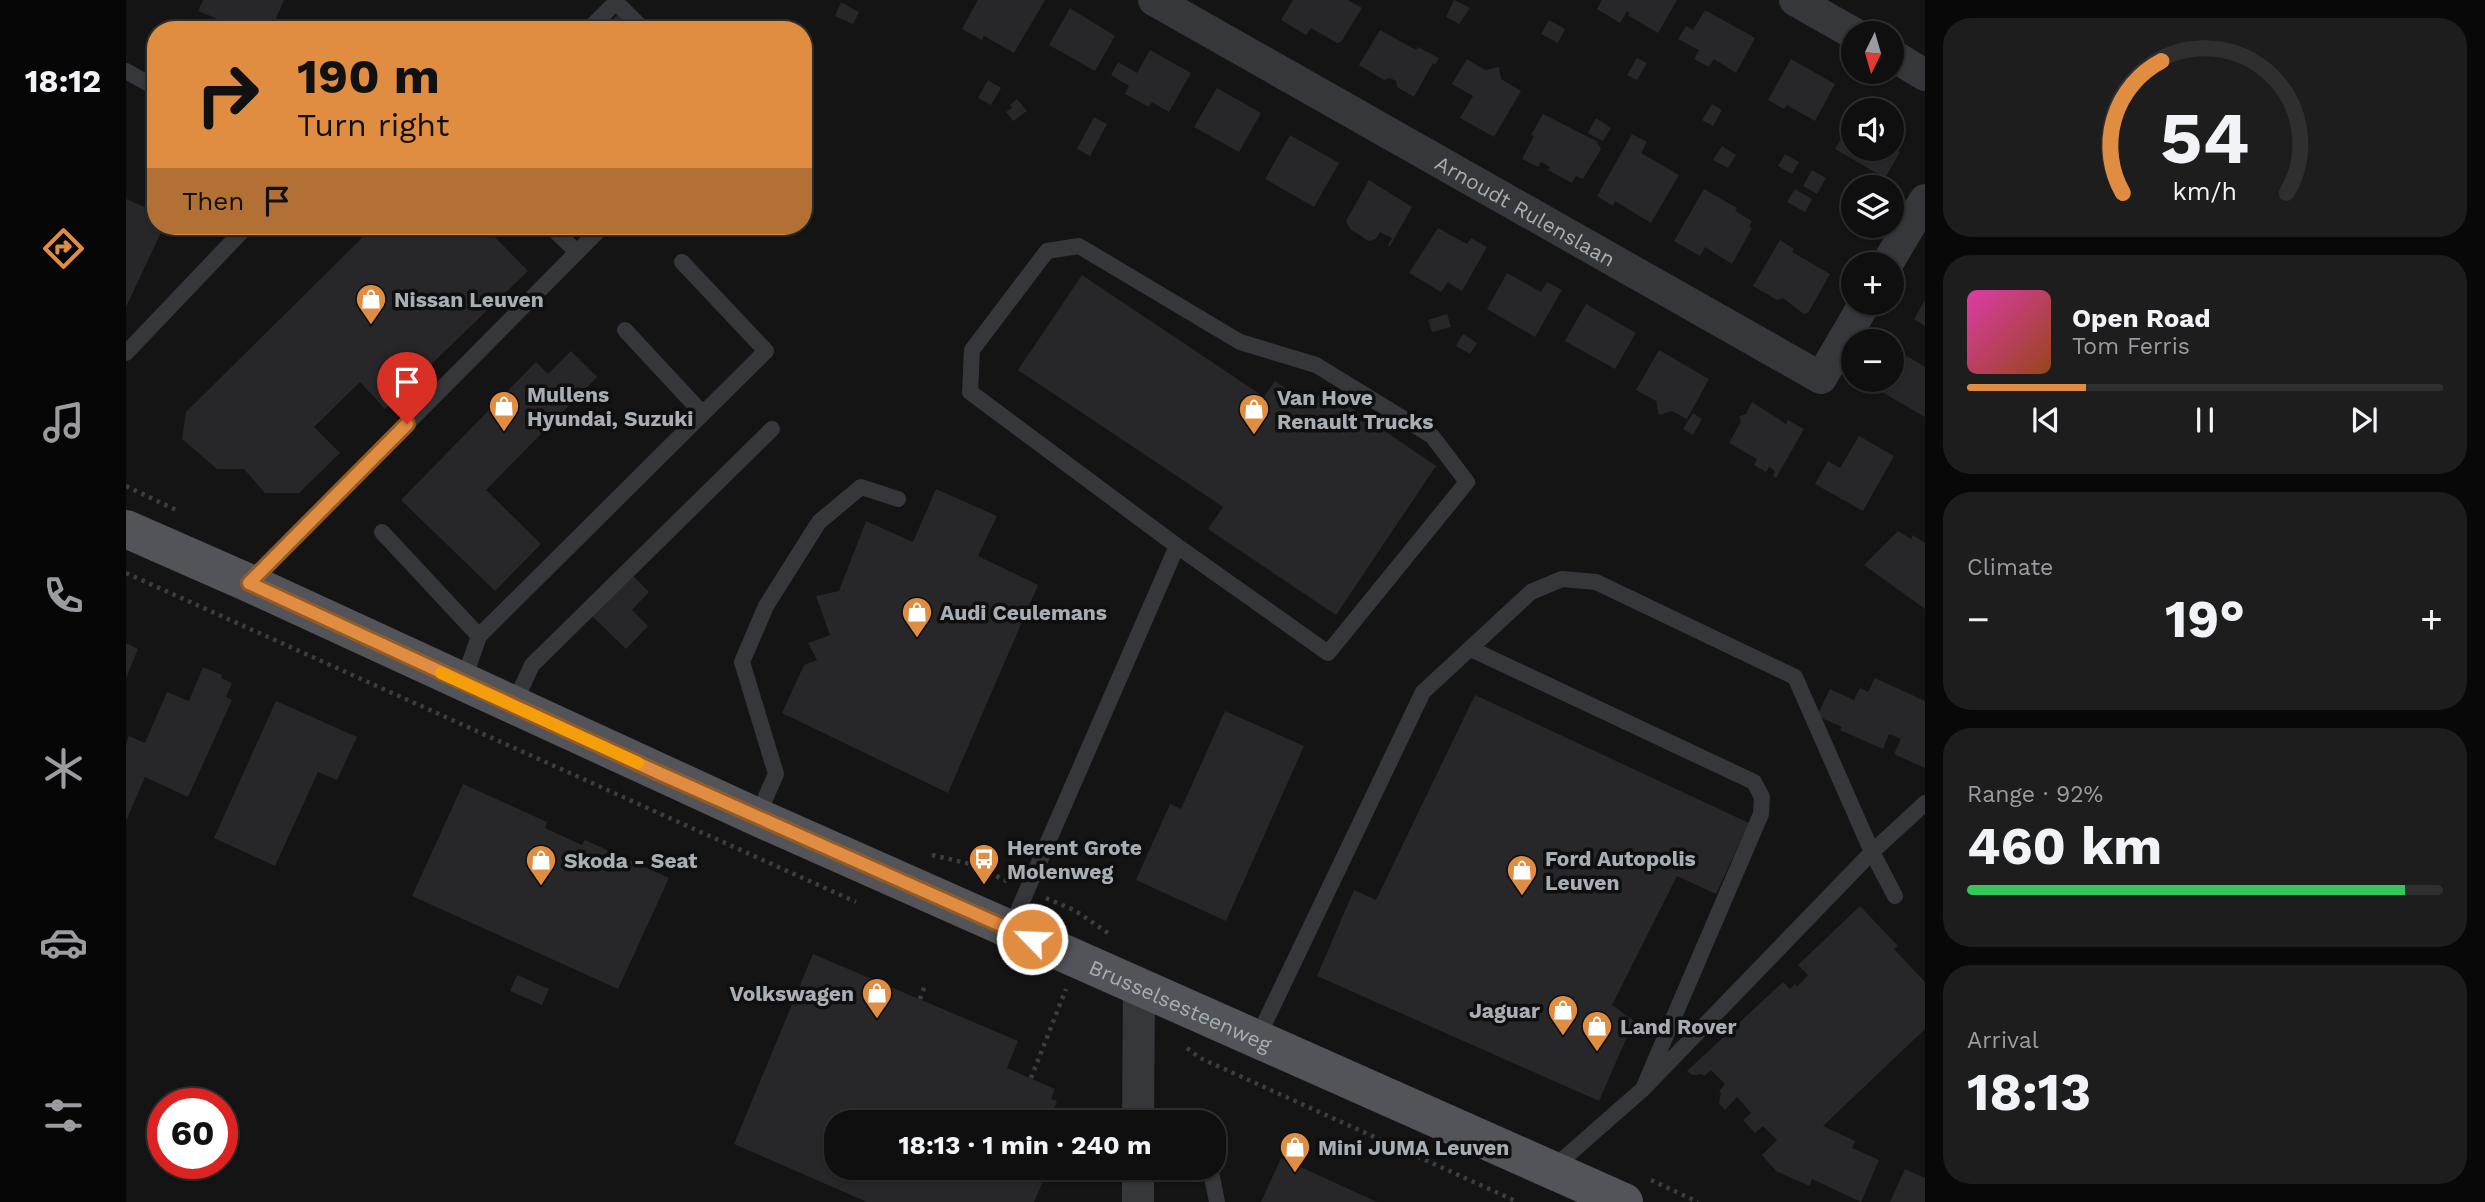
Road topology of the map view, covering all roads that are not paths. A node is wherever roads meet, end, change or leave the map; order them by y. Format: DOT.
graph roads {
  1 [pos="1154,0"];
  2 [pos="1795,0"];
  3 [pos="597,21"];
  4 [pos="635,21"];
  5 [pos="1841,26"];
  6 [pos="1904,62"];
  7 [pos="126,71"];
  8 [pos="1925,75"];
  9 [pos="147,83"];
  10 [pos="1925,200"];
  11 [pos="238,235"];
  12 [pos="559,235"];
  13 [pos="594,235"];
  14 [pos="577,252"];
  15 [pos="1894,252"];
  16 [pos="682,262"];
  17 [pos="1858,315"];
  18 [pos="625,330"];
  19 [pos="126,353"];
  20 [pos="703,414"];
  21 [pos="772,429"];
  22 [pos="898,499"];
  23 [pos="126,529"];
  24 [pos="382,532"];
  25 [pos="1177,546"];
  26 [pos="249,583"];
  27 [pos="479,636"];
  28 [pos="1471,649"];
  29 [pos="462,683"];
  30 [pos="513,706"];
  31 [pos="1925,803"];
  32 [pos="757,817"];
  33 [pos="1872,852"];
  34 [pos="1895,896"];
  35 [pos="1010,929"];
  36 [pos="1139,986"];
  37 [pos="1257,1039"];
  38 [pos="1643,1089"];
  39 [pos="1138,1110"];
  40 [pos="1551,1170"];
  41 [pos="1138,1180"];
  42 [pos="1213,1180"];
  43 [pos="1138,1202"];
  44 [pos="1217,1202"];
  45 [pos="1624,1202"];
  1 -- 17 [label="street, Arnoudt Rulenslaan"];
  2 -- 5 [label="street"];
  3 -- 4 [label="lane"];
  6 -- 8 [label="street"];
  7 -- 9 [label="lane"];
  10 -- 15 [label="street"];
  11 -- 19 [label="lane"];
  12 -- 14 [label="lane"];
  13 -- 14 [label="lane"];
  14 -- 26 [label="lane"];
  16 -- 20 [label="lane"];
  18 -- 20 [label="lane"];
  20 -- 27 [label="lane"];
  21 -- 30 [label="lane"];
  22 -- 32 [label="lane"];
  23 -- 26 [label="main road, Brusselsesteenweg"];
  24 -- 27 [label="lane"];
  25 -- 25 [label="lane"];
  25 -- 35 [label="lane"];
  26 -- 29 [label="main road, Brusselsesteenweg"];
  27 -- 29 [label="lane"];
  28 -- 33 [label="lane"];
  28 -- 37 [label="lane"];
  28 -- 38 [label="lane"];
  29 -- 30 [label="main road, Brusselsesteenweg"];
  30 -- 32 [label="main road, Brusselsesteenweg"];
  31 -- 33 [label="lane"];
  32 -- 35 [label="main road, Brusselsesteenweg"];
  33 -- 34 [label="lane"];
  33 -- 38 [label="lane"];
  35 -- 36 [label="main road, Brusselsesteenweg"];
  36 -- 37 [label="main road, Brusselsesteenweg"];
  36 -- 39 [label="street"];
  37 -- 40 [label="main road, Brusselsesteenweg"];
  38 -- 40 [label="lane"];
  40 -- 45 [label="main road, Brusselsesteenweg"];
  41 -- 43 [label="street"];
  42 -- 44 [label="lane"];
}
